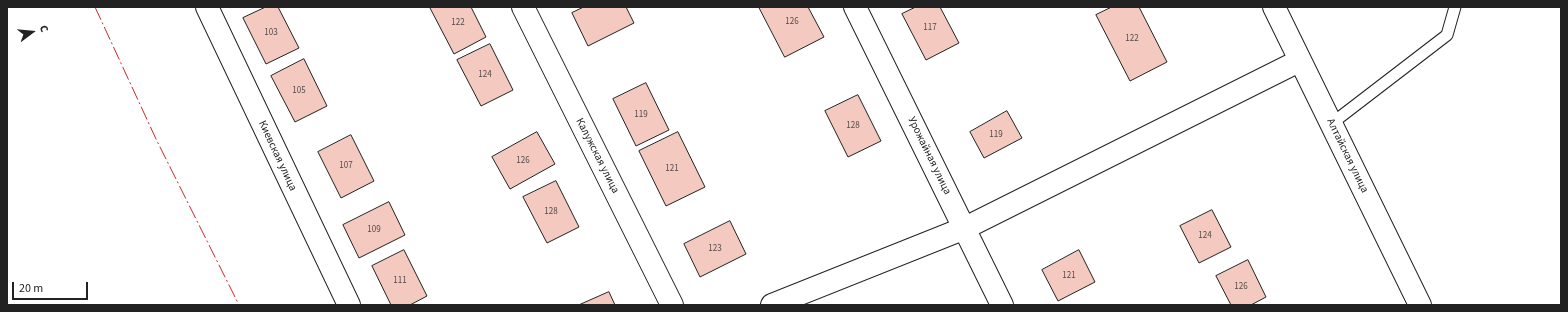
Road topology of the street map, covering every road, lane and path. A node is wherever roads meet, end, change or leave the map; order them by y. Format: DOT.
graph roads {
  1 [pos="207,7"];
  2 [pos="523,7"];
  3 [pos="855,7"];
  4 [pos="1274,7"];
  5 [pos="1455,7"];
  6 [pos="1299,61"];
  7 [pos="1331,124"];
  8 [pos="964,228"];
  9 [pos="348,305"];
  10 [pos="672,305"];
  11 [pos="772,305"];
  12 [pos="1002,305"];
  13 [pos="1420,305"];
  1 -- 9 [label="street, Киевская улица"];
  2 -- 10 [label="street, Калужская улица"];
  3 -- 8 [label="street, Урожайная улица"];
  4 -- 6 [label="street, Алтайская улица"];
  5 -- 7 [label="lane"];
  6 -- 7 [label="street, Алтайская улица"];
  6 -- 8 [label="street"];
  7 -- 13 [label="street, Алтайская улица"];
  8 -- 11 [label="street"];
  8 -- 12 [label="street, Урожайная улица"];
}
